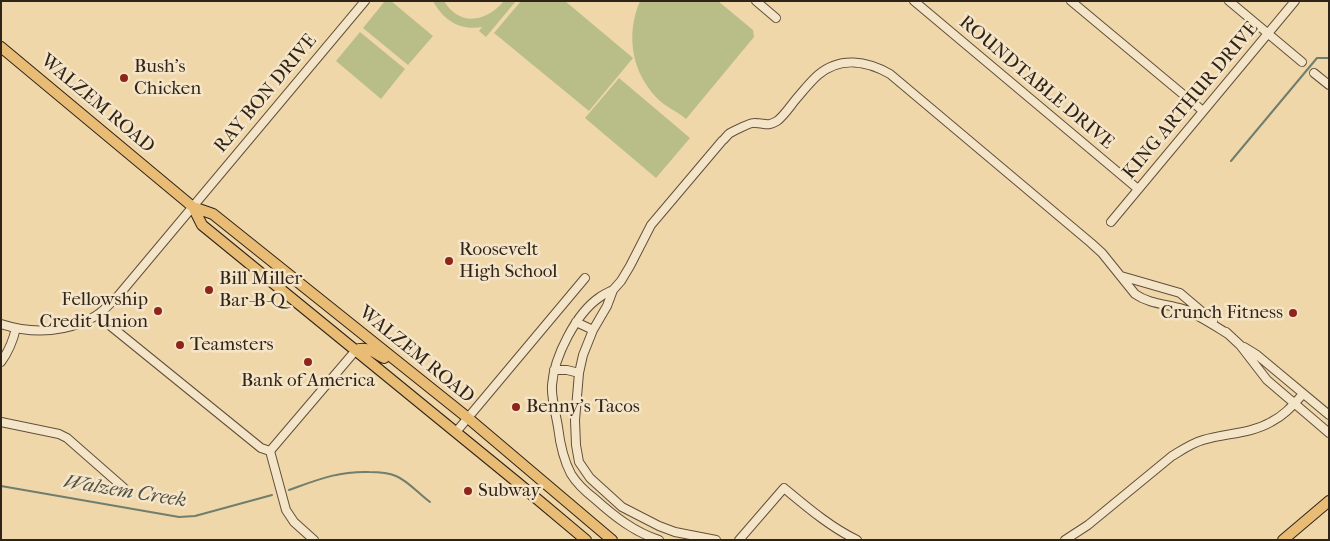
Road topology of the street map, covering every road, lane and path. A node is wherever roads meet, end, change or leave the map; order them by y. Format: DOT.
graph roads {
  1 [pos="365,1"];
  2 [pos="756,1"];
  3 [pos="914,1"];
  4 [pos="1071,1"];
  5 [pos="1229,1"];
  6 [pos="1295,1"];
  7 [pos="776,18"];
  8 [pos="1268,34"];
  9 [pos="1,47"];
  10 [pos="1302,62"];
  11 [pos="1314,72"];
  12 [pos="1329,85"];
  13 [pos="1203,111"];
  14 [pos="1138,189"];
  15 [pos="193,207"];
  16 [pos="1111,222"];
  17 [pos="1121,276"];
  18 [pos="585,278"];
  19 [pos="1153,286"];
  20 [pos="613,290"];
  21 [pos="1148,301"];
  22 [pos="97,315"];
  23 [pos="576,322"];
  24 [pos="1,324"];
  25 [pos="16,328"];
  26 [pos="593,330"];
  27 [pos="1228,334"];
  28 [pos="1240,345"];
  29 [pos="356,350"];
  30 [pos="1,362"];
  31 [pos="554,370"];
  32 [pos="579,373"];
  33 [pos="413,375"];
  34 [pos="1303,394"];
  35 [pos="1294,404"];
  36 [pos="1329,415"];
  37 [pos="468,418"];
  38 [pos="1,422"];
  39 [pos="456,432"];
  40 [pos="1329,433"];
  41 [pos="270,451"];
  42 [pos="124,488"];
  43 [pos="1329,501"];
  44 [pos="314,540"];
  45 [pos="586,540"];
  46 [pos="612,540"];
  47 [pos="658,540"];
  48 [pos="716,540"];
  49 [pos="739,540"];
  50 [pos="857,540"];
  51 [pos="1065,540"];
  52 [pos="1282,540"];
  1 -- 15 [label="street, RAY BON DRIVE"];
  2 -- 7 [label="street"];
  3 -- 14 [label="street, ROUNDTABLE DRIVE"];
  4 -- 13 [label="street"];
  5 -- 8 [label="street"];
  6 -- 8 [label="street, KING ARTHUR DRIVE"];
  8 -- 10 [label="street"];
  8 -- 13 [label="street, KING ARTHUR DRIVE"];
  9 -- 15 [label="main road, WALZEM ROAD"];
  11 -- 12 [label="street"];
  13 -- 14 [label="street, KING ARTHUR DRIVE"];
  14 -- 16 [label="street, KING ARTHUR DRIVE"];
  15 -- 22 [label="street, RAY BON DRIVE"];
  15 -- 29 [label="main road, WALZEM ROAD"];
  15 -- 33 [label="main road, WALZEM ROAD"];
  17 -- 19 [label="street"];
  17 -- 20 [label="street"];
  17 -- 21 [label="street"];
  18 -- 37 [label="street"];
  19 -- 21 [label="street"];
  19 -- 27 [label="street"];
  20 -- 23 [label="street"];
  20 -- 26 [label="street"];
  21 -- 27 [label="street"];
  22 -- 25 [label="street, RAY BON DRIVE"];
  22 -- 41 [label="street"];
  23 -- 26 [label="street"];
  23 -- 31 [label="street"];
  24 -- 25 [label="street, RAY BON DRIVE"];
  25 -- 30 [label="street"];
  26 -- 32 [label="street"];
  27 -- 28 [label="street"];
  28 -- 34 [label="street"];
  28 -- 35 [label="street"];
  29 -- 33 [label="main road"];
  29 -- 39 [label="main road, WALZEM ROAD"];
  29 -- 41 [label="street"];
  31 -- 32 [label="street"];
  31 -- 47 [label="street"];
  32 -- 48 [label="street"];
  33 -- 37 [label="main road, WALZEM ROAD"];
  34 -- 35 [label="street"];
  34 -- 36 [label="street"];
  35 -- 40 [label="street"];
  35 -- 51 [label="street"];
  37 -- 39 [label="street"];
  37 -- 46 [label="main road, WALZEM ROAD"];
  38 -- 42 [label="street"];
  39 -- 45 [label="main road, WALZEM ROAD"];
  41 -- 44 [label="street"];
  43 -- 52 [label="main road"];
  49 -- 50 [label="street"];
}
